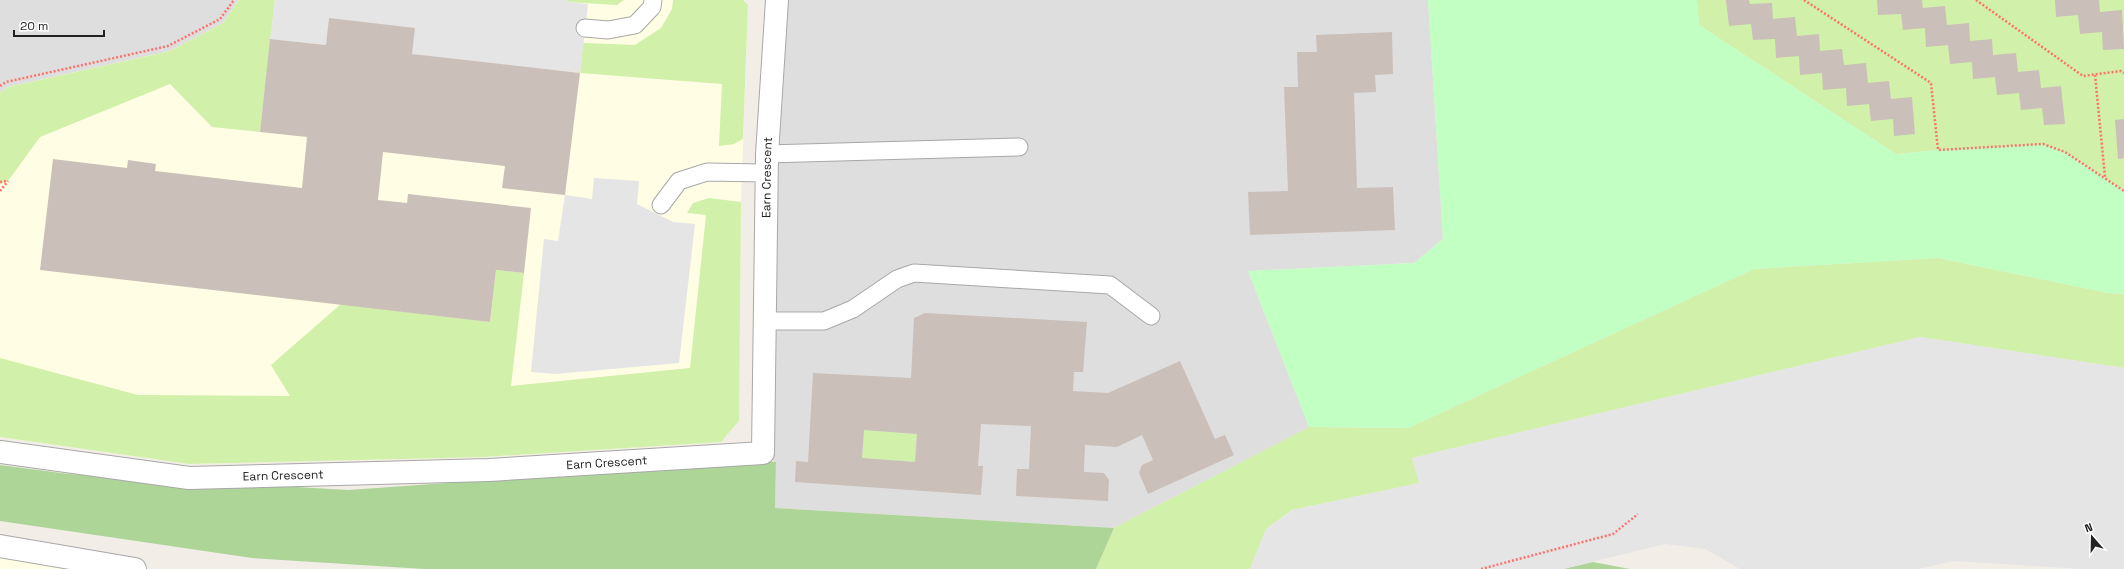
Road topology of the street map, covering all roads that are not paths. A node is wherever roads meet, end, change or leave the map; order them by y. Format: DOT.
graph roads {
  1 [pos="653,0"];
  2 [pos="778,0"];
  3 [pos="585,28"];
  4 [pos="1018,147"];
  5 [pos="767,163"];
  6 [pos="661,205"];
  7 [pos="1151,316"];
  8 [pos="765,321"];
  9 [pos="0,452"];
  10 [pos="0,546"];
  11 [pos="135,569"];
  1 -- 3 [label="lane"];
  2 -- 5 [label="street, Earn Crescent"];
  4 -- 5 [label="lane"];
  5 -- 6 [label="lane"];
  5 -- 8 [label="street, Earn Crescent"];
  7 -- 8 [label="lane"];
  8 -- 9 [label="street, Earn Crescent"];
  10 -- 11 [label="street"];
}
